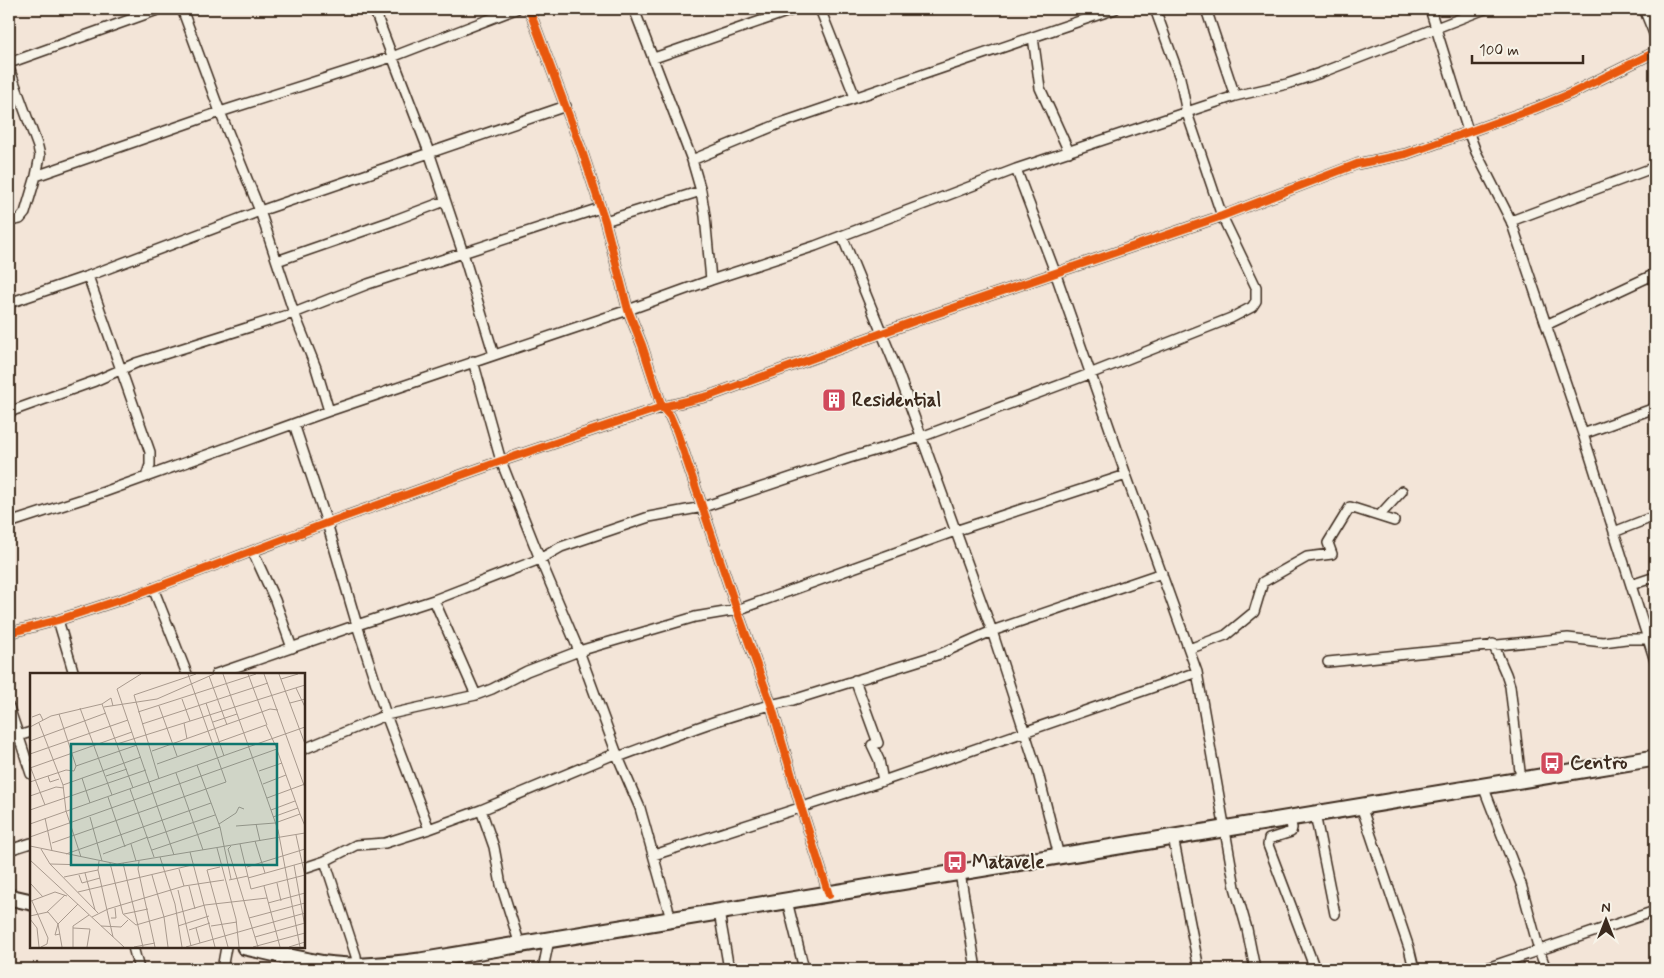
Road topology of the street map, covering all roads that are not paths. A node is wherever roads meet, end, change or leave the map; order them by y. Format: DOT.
graph roads {
  1 [pos="160,9"];
  2 [pos="182,9"];
  3 [pos="374,9"];
  4 [pos="516,9"];
  5 [pos="529,9"];
  6 [pos="634,9"];
  7 [pos="795,9"];
  8 [pos="820,9"];
  9 [pos="1115,9"];
  10 [pos="1155,9"];
  11 [pos="1206,9"];
  12 [pos="1430,9"];
  13 [pos="1485,9"];
  14 [pos="1644,9"];
  15 [pos="1436,28"];
  16 [pos="1655,36"];
  17 [pos="1033,37"];
  18 [pos="1655,52"];
  19 [pos="392,56"];
  20 [pos="654,58"];
  21 [pos="9,63"];
  22 [pos="9,68"];
  23 [pos="1235,96"];
  24 [pos="855,97"];
  25 [pos="566,106"];
  26 [pos="220,112"];
  27 [pos="1187,113"];
  28 [pos="1468,131"];
  29 [pos="429,152"];
  30 [pos="1065,153"];
  31 [pos="692,160"];
  32 [pos="1655,167"];
  33 [pos="1016,169"];
  34 [pos="36,176"];
  35 [pos="701,191"];
  36 [pos="445,200"];
  37 [pos="600,208"];
  38 [pos="260,211"];
  39 [pos="1222,216"];
  40 [pos="605,221"];
  41 [pos="1512,221"];
  42 [pos="9,222"];
  43 [pos="842,236"];
  44 [pos="463,253"];
  45 [pos="277,261"];
  46 [pos="1055,272"];
  47 [pos="1655,274"];
  48 [pos="88,276"];
  49 [pos="711,280"];
  50 [pos="9,303"];
  51 [pos="628,310"];
  52 [pos="294,313"];
  53 [pos="1546,324"];
  54 [pos="881,333"];
  55 [pos="494,355"];
  56 [pos="473,361"];
  57 [pos="120,370"];
  58 [pos="1092,373"];
  59 [pos="662,406"];
  60 [pos="1655,408"];
  61 [pos="329,411"];
  62 [pos="9,412"];
  63 [pos="294,424"];
  64 [pos="1583,434"];
  65 [pos="921,437"];
  66 [pos="501,461"];
  67 [pos="1126,475"];
  68 [pos="146,477"];
  69 [pos="1402,491"];
  70 [pos="702,507"];
  71 [pos="1379,516"];
  72 [pos="1655,516"];
  73 [pos="1394,521"];
  74 [pos="9,523"];
  75 [pos="327,523"];
  76 [pos="955,531"];
  77 [pos="1614,532"];
  78 [pos="253,552"];
  79 [pos="540,560"];
  80 [pos="1162,572"];
  81 [pos="1655,577"];
  82 [pos="1631,585"];
  83 [pos="154,588"];
  84 [pos="434,600"];
  85 [pos="737,610"];
  86 [pos="58,620"];
  87 [pos="357,625"];
  88 [pos="992,631"];
  89 [pos="9,633"];
  90 [pos="1652,637"];
  91 [pos="1493,644"];
  92 [pos="292,648"];
  93 [pos="1189,649"];
  94 [pos="578,651"];
  95 [pos="1655,660"];
  96 [pos="1328,662"];
  97 [pos="1197,672"];
  98 [pos="74,673"];
  99 [pos="187,673"];
  100 [pos="219,673"];
  101 [pos="855,680"];
  102 [pos="476,695"];
  103 [pos="771,704"];
  104 [pos="9,707"];
  105 [pos="386,715"];
  106 [pos="1025,730"];
  107 [pos="30,732"];
  108 [pos="13,737"];
  109 [pos="305,749"];
  110 [pos="618,755"];
  111 [pos="1655,758"];
  112 [pos="30,772"];
  113 [pos="1521,780"];
  114 [pos="883,781"];
  115 [pos="1483,786"];
  116 [pos="1361,806"];
  117 [pos="801,807"];
  118 [pos="481,810"];
  119 [pos="1315,814"];
  120 [pos="1290,818"];
  121 [pos="1224,828"];
  122 [pos="429,830"];
  123 [pos="1173,837"];
  124 [pos="30,843"];
  125 [pos="9,850"];
  126 [pos="654,855"];
  127 [pos="1059,856"];
  128 [pos="325,861"];
  129 [pos="305,868"];
  130 [pos="960,873"];
  131 [pos="829,895"];
  132 [pos="9,897"];
  133 [pos="788,901"];
  134 [pos="30,902"];
  135 [pos="1655,911"];
  136 [pos="720,912"];
  137 [pos="1335,914"];
  138 [pos="671,920"];
  139 [pos="549,940"];
  140 [pos="520,945"];
  141 [pos="133,948"];
  142 [pos="226,948"];
  143 [pos="251,948"];
  144 [pos="1539,950"];
  145 [pos="310,965"];
  146 [pos="422,965"];
  147 [pos="358,966"];
  148 [pos="139,969"];
  149 [pos="222,969"];
  150 [pos="543,969"];
  151 [pos="729,969"];
  152 [pos="804,969"];
  153 [pos="976,969"];
  154 [pos="1199,969"];
  155 [pos="1255,969"];
  156 [pos="1315,969"];
  157 [pos="1414,969"];
  158 [pos="1484,969"];
  159 [pos="1546,969"];
  1 -- 21 [label="street"];
  2 -- 26 [label="street"];
  3 -- 19 [label="street"];
  4 -- 19 [label="street"];
  5 -- 25 [label="street"];
  6 -- 20 [label="street"];
  7 -- 20 [label="street"];
  8 -- 24 [label="street"];
  9 -- 17 [label="street"];
  10 -- 27 [label="street"];
  11 -- 23 [label="street"];
  12 -- 15 [label="street"];
  13 -- 15 [label="street"];
  14 -- 16 [label="street"];
  15 -- 23 [label="street"];
  15 -- 28 [label="street"];
  17 -- 24 [label="street"];
  17 -- 30 [label="street"];
  18 -- 28 [label="street"];
  19 -- 26 [label="street"];
  19 -- 29 [label="street"];
  20 -- 31 [label="street"];
  22 -- 34 [label="street"];
  23 -- 27 [label="street"];
  24 -- 31 [label="street"];
  25 -- 29 [label="street"];
  25 -- 37 [label="street"];
  26 -- 34 [label="street"];
  26 -- 38 [label="street"];
  27 -- 30 [label="street"];
  27 -- 39 [label="street"];
  28 -- 39 [label="street"];
  28 -- 41 [label="street"];
  29 -- 36 [label="street"];
  29 -- 38 [label="street"];
  30 -- 33 [label="street"];
  31 -- 35 [label="street"];
  32 -- 41 [label="street"];
  33 -- 43 [label="street"];
  33 -- 46 [label="street"];
  34 -- 42 [label="street"];
  35 -- 40 [label="street"];
  35 -- 49 [label="street"];
  36 -- 44 [label="street"];
  36 -- 45 [label="street"];
  37 -- 40 [label="street"];
  37 -- 44 [label="street"];
  38 -- 45 [label="street"];
  38 -- 48 [label="street"];
  39 -- 46 [label="street"];
  39 -- 58 [label="street"];
  40 -- 51 [label="street"];
  41 -- 53 [label="street"];
  43 -- 49 [label="street"];
  43 -- 54 [label="street"];
  44 -- 52 [label="street"];
  44 -- 55 [label="street"];
  45 -- 52 [label="street"];
  46 -- 54 [label="street"];
  46 -- 58 [label="street"];
  47 -- 53 [label="street"];
  48 -- 50 [label="street"];
  48 -- 57 [label="street"];
  49 -- 51 [label="street"];
  51 -- 55 [label="street"];
  51 -- 59 [label="street"];
  52 -- 57 [label="street"];
  52 -- 61 [label="street"];
  53 -- 64 [label="street"];
  54 -- 59 [label="street"];
  54 -- 65 [label="street"];
  55 -- 56 [label="street"];
  56 -- 61 [label="street"];
  56 -- 66 [label="street"];
  57 -- 62 [label="street"];
  57 -- 68 [label="street"];
  58 -- 65 [label="street"];
  58 -- 67 [label="street"];
  59 -- 66 [label="street"];
  59 -- 70 [label="street"];
  60 -- 64 [label="street"];
  61 -- 63 [label="street"];
  63 -- 68 [label="street"];
  63 -- 75 [label="street"];
  64 -- 77 [label="street"];
  65 -- 70 [label="street"];
  65 -- 76 [label="street"];
  66 -- 75 [label="street"];
  66 -- 79 [label="street"];
  67 -- 76 [label="street"];
  67 -- 80 [label="street"];
  68 -- 74 [label="street"];
  69 -- 71 [label="street"];
  70 -- 79 [label="street"];
  70 -- 85 [label="street"];
  71 -- 73 [label="street"];
  71 -- 93 [label="street"];
  72 -- 77 [label="street"];
  75 -- 78 [label="street"];
  75 -- 87 [label="street"];
  76 -- 85 [label="street"];
  76 -- 88 [label="street"];
  77 -- 82 [label="street"];
  78 -- 83 [label="street"];
  78 -- 92 [label="street"];
  79 -- 84 [label="street"];
  79 -- 94 [label="street"];
  80 -- 88 [label="street"];
  80 -- 93 [label="street"];
  81 -- 82 [label="street"];
  82 -- 90 [label="street"];
  83 -- 86 [label="street"];
  83 -- 99 [label="street"];
  84 -- 87 [label="street"];
  84 -- 102 [label="street"];
  85 -- 94 [label="street"];
  85 -- 103 [label="street"];
  86 -- 89 [label="street"];
  86 -- 98 [label="street"];
  87 -- 92 [label="street"];
  87 -- 105 [label="street"];
  88 -- 101 [label="street"];
  88 -- 106 [label="street"];
  90 -- 91 [label="street"];
  90 -- 95 [label="street"];
  91 -- 96 [label="street"];
  91 -- 113 [label="street"];
  92 -- 100 [label="street"];
  93 -- 97 [label="street"];
  94 -- 102 [label="street"];
  94 -- 110 [label="street"];
  97 -- 106 [label="street"];
  97 -- 121 [label="street"];
  101 -- 103 [label="street"];
  101 -- 114 [label="street"];
  102 -- 105 [label="street"];
  103 -- 110 [label="street"];
  103 -- 117 [label="street"];
  104 -- 108 [label="street"];
  105 -- 109 [label="street"];
  105 -- 122 [label="street"];
  106 -- 114 [label="street"];
  106 -- 127 [label="street"];
  107 -- 108 [label="street"];
  108 -- 112 [label="street"];
  110 -- 118 [label="street"];
  110 -- 126 [label="street"];
  111 -- 113 [label="highway"];
  113 -- 115 [label="highway"];
  114 -- 117 [label="street"];
  115 -- 116 [label="highway"];
  115 -- 144 [label="street"];
  116 -- 119 [label="highway"];
  116 -- 157 [label="street"];
  117 -- 126 [label="street"];
  117 -- 131 [label="street"];
  118 -- 122 [label="street"];
  118 -- 140 [label="street"];
  119 -- 120 [label="highway"];
  119 -- 137 [label="street"];
  120 -- 121 [label="highway"];
  120 -- 156 [label="street"];
  121 -- 123 [label="highway"];
  121 -- 155 [label="street"];
  122 -- 128 [label="street"];
  123 -- 127 [label="highway"];
  123 -- 154 [label="street"];
  124 -- 125 [label="street"];
  126 -- 138 [label="street"];
  127 -- 130 [label="highway"];
  128 -- 129 [label="street"];
  128 -- 147 [label="street"];
  130 -- 131 [label="highway"];
  130 -- 153 [label="street"];
  131 -- 133 [label="highway"];
  132 -- 134 [label="highway"];
  133 -- 136 [label="highway"];
  133 -- 152 [label="street"];
  135 -- 144 [label="street"];
  136 -- 138 [label="highway"];
  136 -- 151 [label="street"];
  138 -- 139 [label="highway"];
  139 -- 140 [label="highway"];
  139 -- 150 [label="street"];
  140 -- 146 [label="highway"];
  141 -- 148 [label="street"];
  142 -- 149 [label="street"];
  143 -- 145 [label="highway"];
  144 -- 158 [label="street"];
  144 -- 159 [label="street"];
  145 -- 147 [label="highway"];
  146 -- 147 [label="highway"];
}
